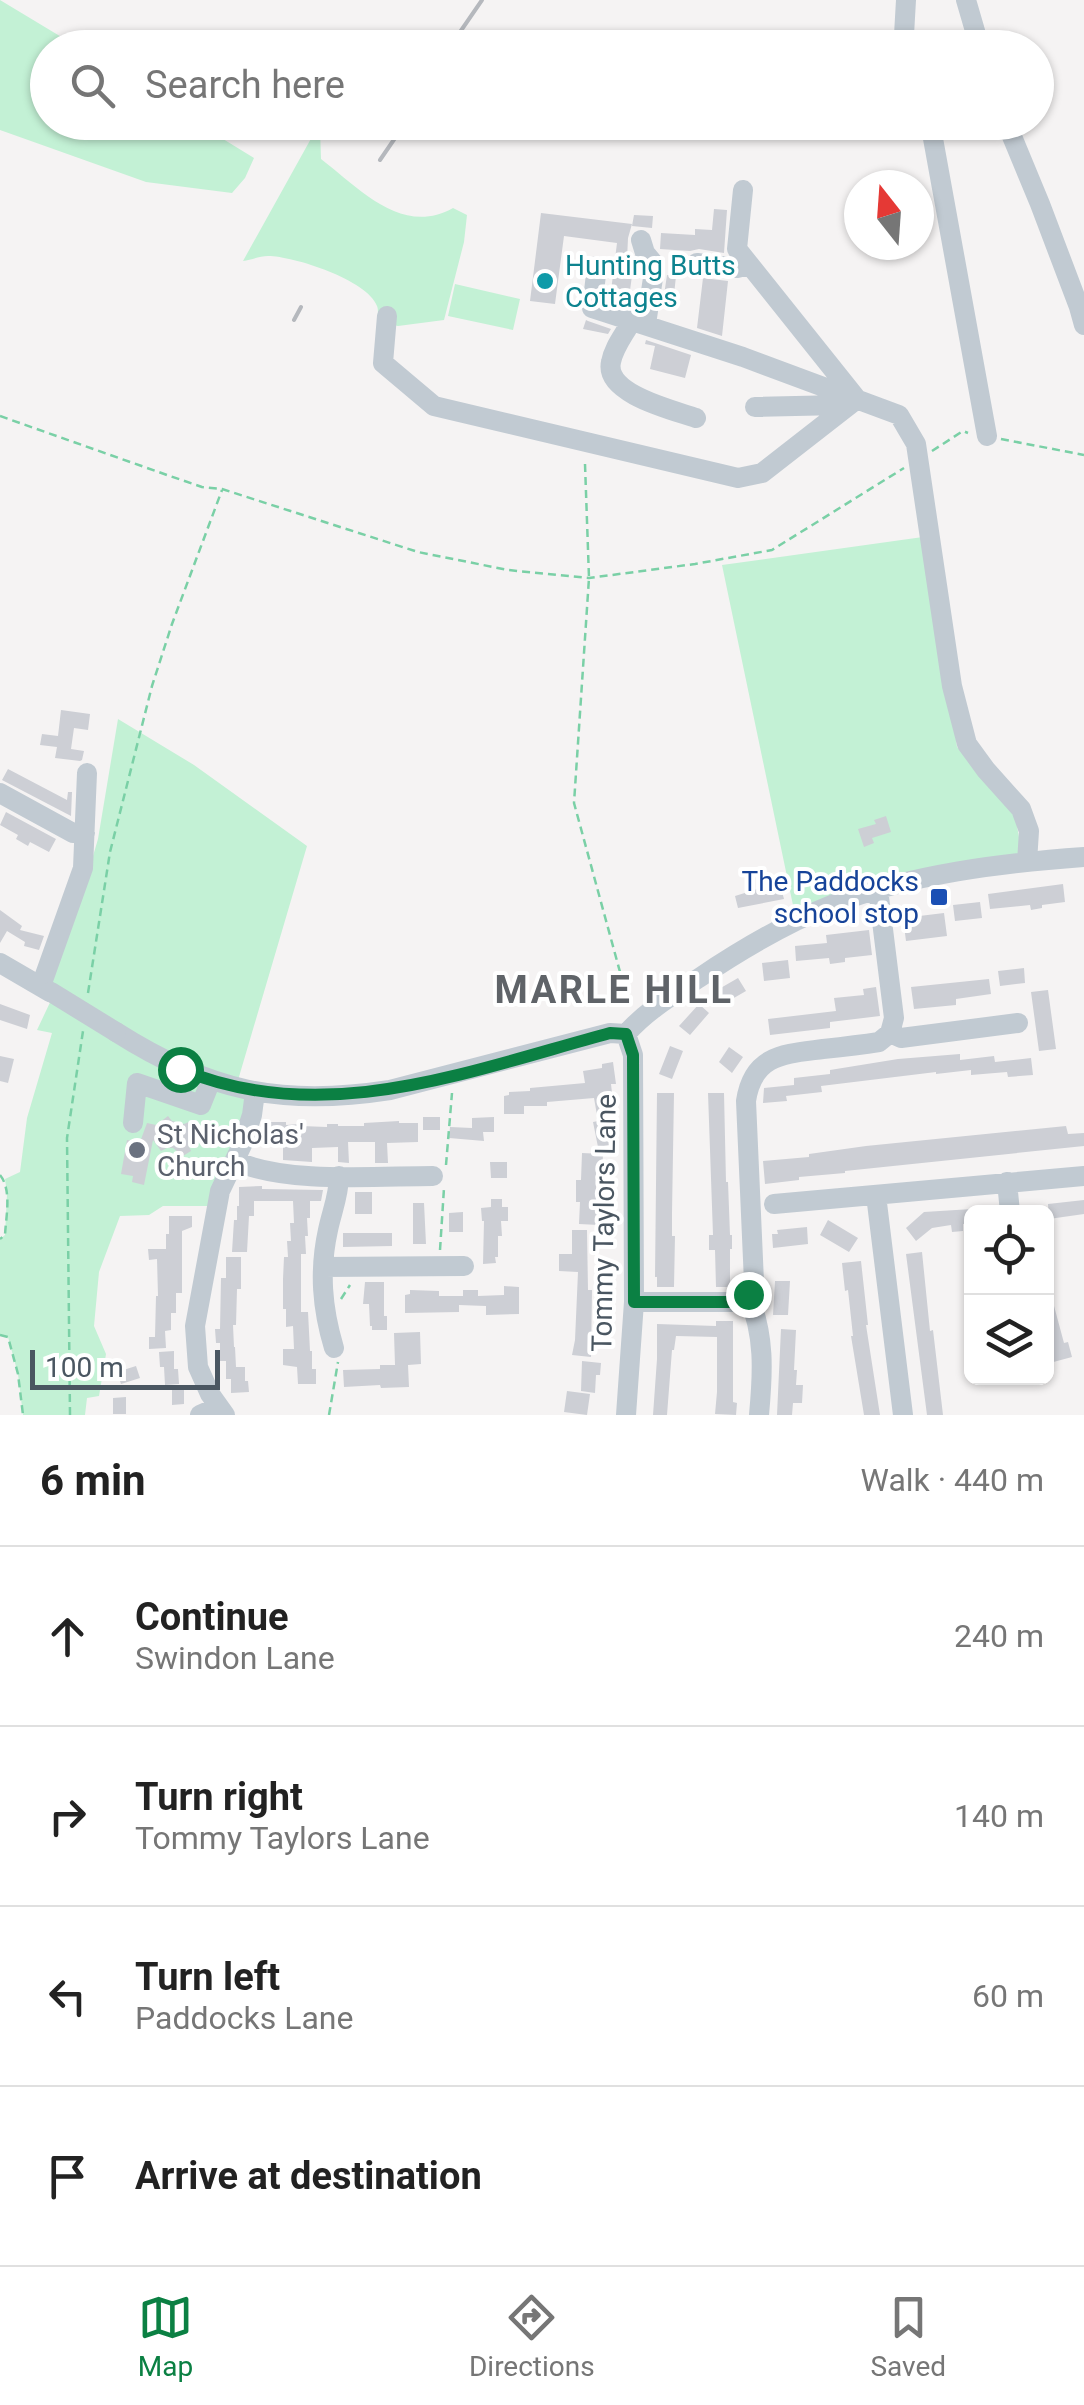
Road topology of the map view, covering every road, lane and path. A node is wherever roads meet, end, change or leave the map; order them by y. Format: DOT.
graph roads {
  1 [pos="906,0"];
  2 [pos="966,0"];
  3 [pos="904,30"];
  4 [pos="975,30"];
  5 [pos="933,140"];
  6 [pos="1013,140"];
  7 [pos="743,190"];
  8 [pos="641,240"];
  9 [pos="696,263"];
  10 [pos="749,265"];
  11 [pos="597,266"];
  12 [pos="387,316"];
  13 [pos="639,322"];
  14 [pos="1084,325"];
  15 [pos="857,400"];
  16 [pos="755,406"];
  17 [pos="0,416"];
  18 [pos="696,418"];
  19 [pos="987,436"];
  20 [pos="1084,455"];
  21 [pos="918,459"];
  22 [pos="585,464"];
  23 [pos="222,489"];
  24 [pos="589,578"];
  25 [pos="88,772"];
  26 [pos="0,793"];
  27 [pos="85,833"];
  28 [pos="1084,857"];
  29 [pos="1028,862"];
  30 [pos="878,889"];
  31 [pos="0,963"];
  32 [pos="46,989"];
  33 [pos="87,1004"];
  34 [pos="84,1024"];
  35 [pos="1018,1024"];
  36 [pos="630,1029"];
  37 [pos="890,1033"];
  38 [pos="211,1080"];
  39 [pos="255,1092"];
  40 [pos="133,1123"];
  41 [pos="236,1162"];
  42 [pos="0,1175"];
  43 [pos="339,1176"];
  44 [pos="434,1176"];
  45 [pos="1084,1176"];
  46 [pos="1007,1182"];
  47 [pos="876,1195"];
  48 [pos="774,1204"];
  49 [pos="1009,1205"];
  50 [pos="0,1239"];
  51 [pos="464,1266"];
  52 [pos="362,1267"];
  53 [pos="323,1268"];
  54 [pos="748,1294"];
  55 [pos="340,1302"];
  56 [pos="634,1302"];
  57 [pos="0,1335"];
  58 [pos="334,1348"];
  59 [pos="214,1412"];
  60 [pos="24,1415"];
  61 [pos="70,1415"];
  62 [pos="330,1415"];
  63 [pos="626,1415"];
  64 [pos="759,1415"];
  65 [pos="903,1415"];
  1 -- 3 [label="street"];
  2 -- 4 [label="street"];
  5 -- 19 [label="street"];
  6 -- 14 [label="street"];
  7 -- 10 [label="street"];
  8 -- 13 [label="street"];
  9 -- 10 [label="street"];
  10 -- 15 [label="street"];
  11 -- 13 [label="street"];
  12 -- 15 [label="street"];
  13 -- 15 [label="street"];
  13 -- 18 [label="street"];
  15 -- 16 [label="street"];
  15 -- 21 [label="street"];
  17 -- 23 [label="path"];
  19 -- 20 [label="path"];
  19 -- 21 [label="path"];
  21 -- 24 [label="path"];
  21 -- 29 [label="street"];
  22 -- 24 [label="path"];
  23 -- 24 [label="path"];
  23 -- 33 [label="path"];
  24 -- 36 [label="path"];
  25 -- 27 [label="street"];
  26 -- 27 [label="street"];
  27 -- 32 [label="street"];
  28 -- 29 [label="street"];
  29 -- 30 [label="street"];
  30 -- 36 [label="street"];
  30 -- 37 [label="street"];
  31 -- 32 [label="street"];
  32 -- 38 [label="street, bridge"];
  34 -- 61 [label="path"];
  35 -- 37 [label="street"];
  36 -- 39 [label="street"];
  36 -- 56 [label="street, Tommy Taylors Lane"];
  37 -- 54 [label="street"];
  38 -- 39 [label="street"];
  38 -- 40 [label="street"];
  39 -- 41 [label="street"];
  41 -- 43 [label="street"];
  41 -- 59 [label="street"];
  42 -- 50 [label="path"];
  43 -- 44 [label="street"];
  43 -- 53 [label="street"];
  45 -- 46 [label="street"];
  46 -- 47 [label="street"];
  46 -- 49 [label="street"];
  47 -- 48 [label="street"];
  47 -- 65 [label="street"];
  51 -- 52 [label="street"];
  52 -- 53 [label="street"];
  52 -- 55 [label="path"];
  53 -- 58 [label="street"];
  54 -- 56 [label="street"];
  54 -- 64 [label="street"];
  56 -- 63 [label="street, Tommy Taylors Lane"];
  57 -- 60 [label="path"];
  58 -- 62 [label="path"];
}
